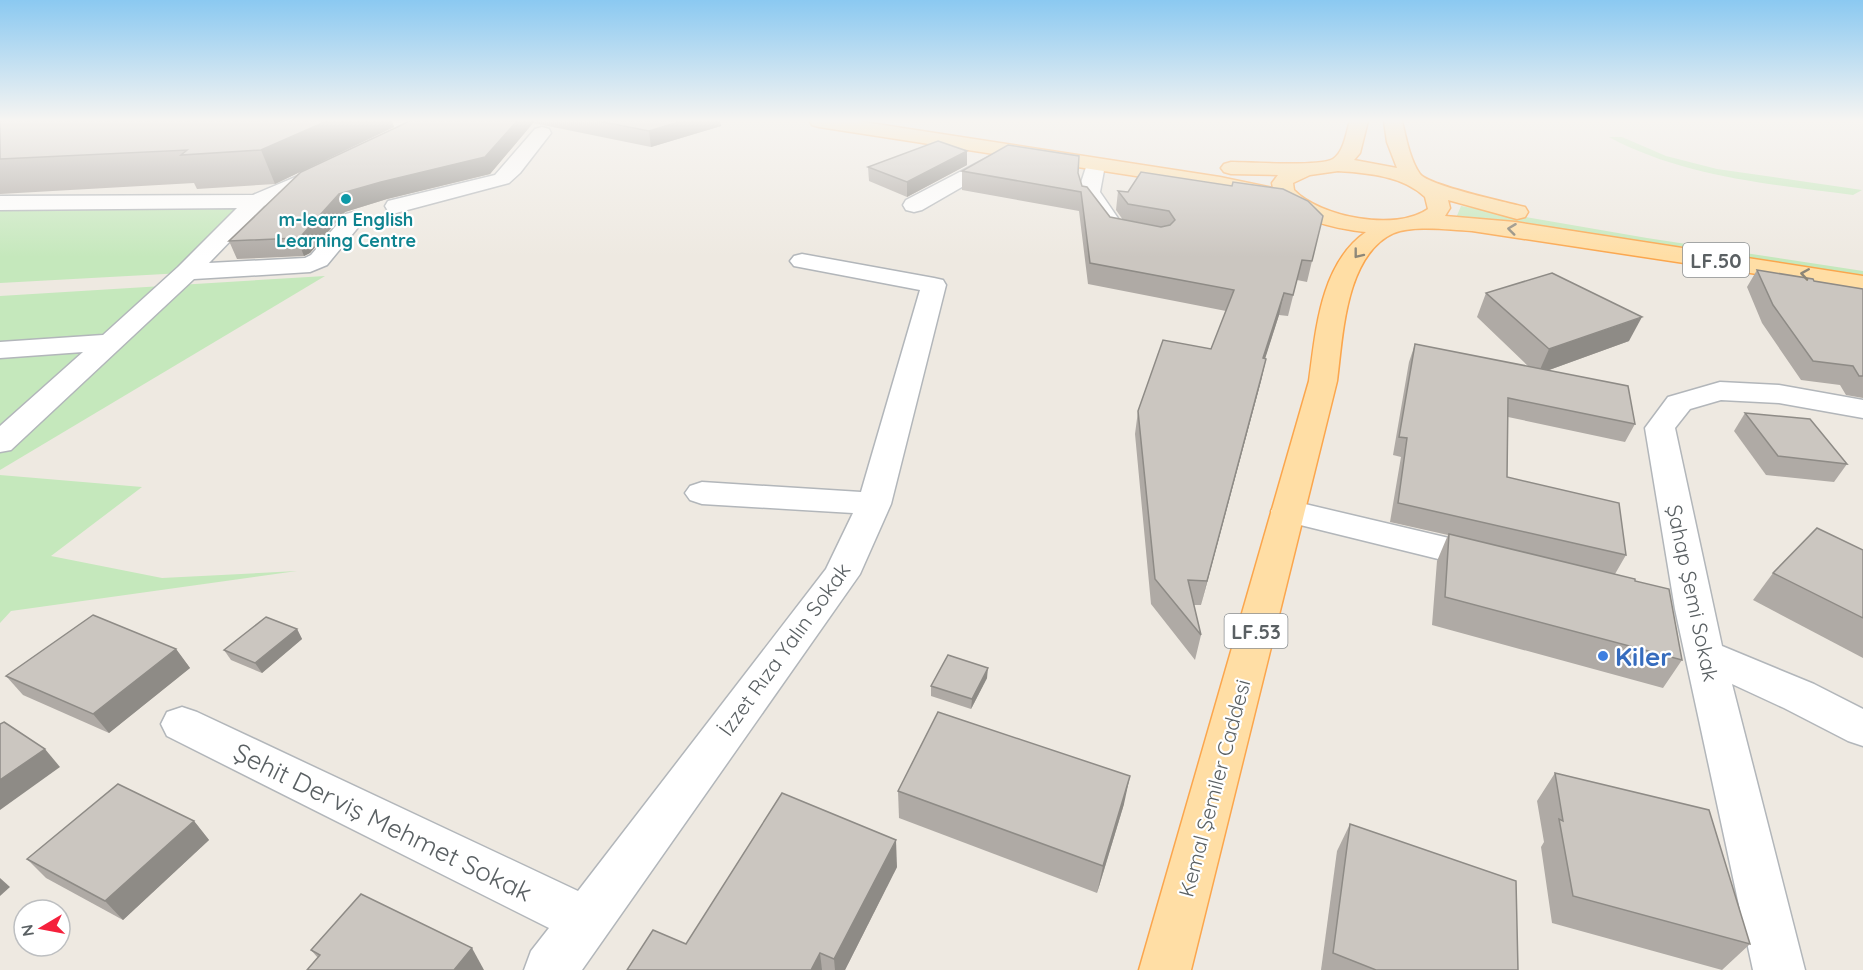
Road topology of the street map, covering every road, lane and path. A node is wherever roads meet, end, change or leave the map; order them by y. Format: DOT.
graph roads {
  1 [pos="334,166"];
  2 [pos="515,166"];
  3 [pos="983,166"];
  4 [pos="1095,166"];
  5 [pos="1115,166"];
  6 [pos="1154,166"];
  7 [pos="1327,166"];
  8 [pos="1350,166"];
  9 [pos="1410,166"];
  10 [pos="1302,169"];
  11 [pos="1175,170"];
  12 [pos="1420,184"];
  13 [pos="1291,200"];
  14 [pos="256,201"];
  15 [pos="0,203"];
  16 [pos="914,205"];
  17 [pos="396,206"];
  18 [pos="1320,215"];
  19 [pos="354,219"];
  20 [pos="1420,222"];
  21 [pos="1390,226"];
  22 [pos="1137,234"];
  23 [pos="802,261"];
  24 [pos="1863,264"];
  25 [pos="187,272"];
  26 [pos="1863,283"];
  27 [pos="1337,290"];
  28 [pos="113,342"];
  29 [pos="0,350"];
  30 [pos="1863,410"];
  31 [pos="0,443"];
  32 [pos="702,493"];
  33 [pos="874,504"];
  34 [pos="1288,511"];
  35 [pos="1520,567"];
  36 [pos="1707,656"];
  37 [pos="182,724"];
  38 [pos="1863,729"];
  39 [pos="585,920"];
  40 [pos="550,970"];
  41 [pos="1165,970"];
  42 [pos="1779,970"];
  1 -- 14 [label="street"];
  2 -- 17 [label="street"];
  3 -- 16 [label="street"];
  4 -- 22 [label="street"];
  5 -- 11 [label="main road"];
  6 -- 11 [label="main road"];
  7 -- 10 [label="main road, LF.50"];
  8 -- 12 [label="main road, LF.50"];
  9 -- 12 [label="main road"];
  10 -- 11 [label="main road"];
  10 -- 13 [label="main road"];
  11 -- 13 [label="main road"];
  12 -- 20 [label="main road"];
  12 -- 24 [label="main road, LF.50"];
  13 -- 18 [label="main road, LF.50"];
  14 -- 15 [label="street"];
  14 -- 25 [label="street"];
  18 -- 21 [label="main road, LF.50"];
  18 -- 27 [label="main road, Kemal Şemiler Caddesi / LF.53"];
  19 -- 25 [label="street"];
  20 -- 21 [label="main road, LF.50"];
  26 -- 20 [label="main road, LF.50, one-way"];
  21 -- 27 [label="main road, Kemal Şemiler Caddesi / LF.53, one-way"];
  23 -- 33 [label="street, İzzet Rıza Yalın Sokak"];
  25 -- 28 [label="street"];
  27 -- 34 [label="main road, Kemal Şemiler Caddesi / LF.53"];
  28 -- 29 [label="street"];
  28 -- 31 [label="street"];
  30 -- 36 [label="street, Şahap Şemi Sokak"];
  32 -- 33 [label="street"];
  33 -- 39 [label="street, İzzet Rıza Yalın Sokak"];
  34 -- 35 [label="street"];
  34 -- 41 [label="main road, Kemal Şemiler Caddesi / LF.53"];
  36 -- 38 [label="street"];
  36 -- 42 [label="street, Şahap Şemi Sokak"];
  37 -- 39 [label="street, Şehit Derviş Mehmet Sokak"];
  39 -- 40 [label="street, İzzet Rıza Yalın Sokak"];
}
